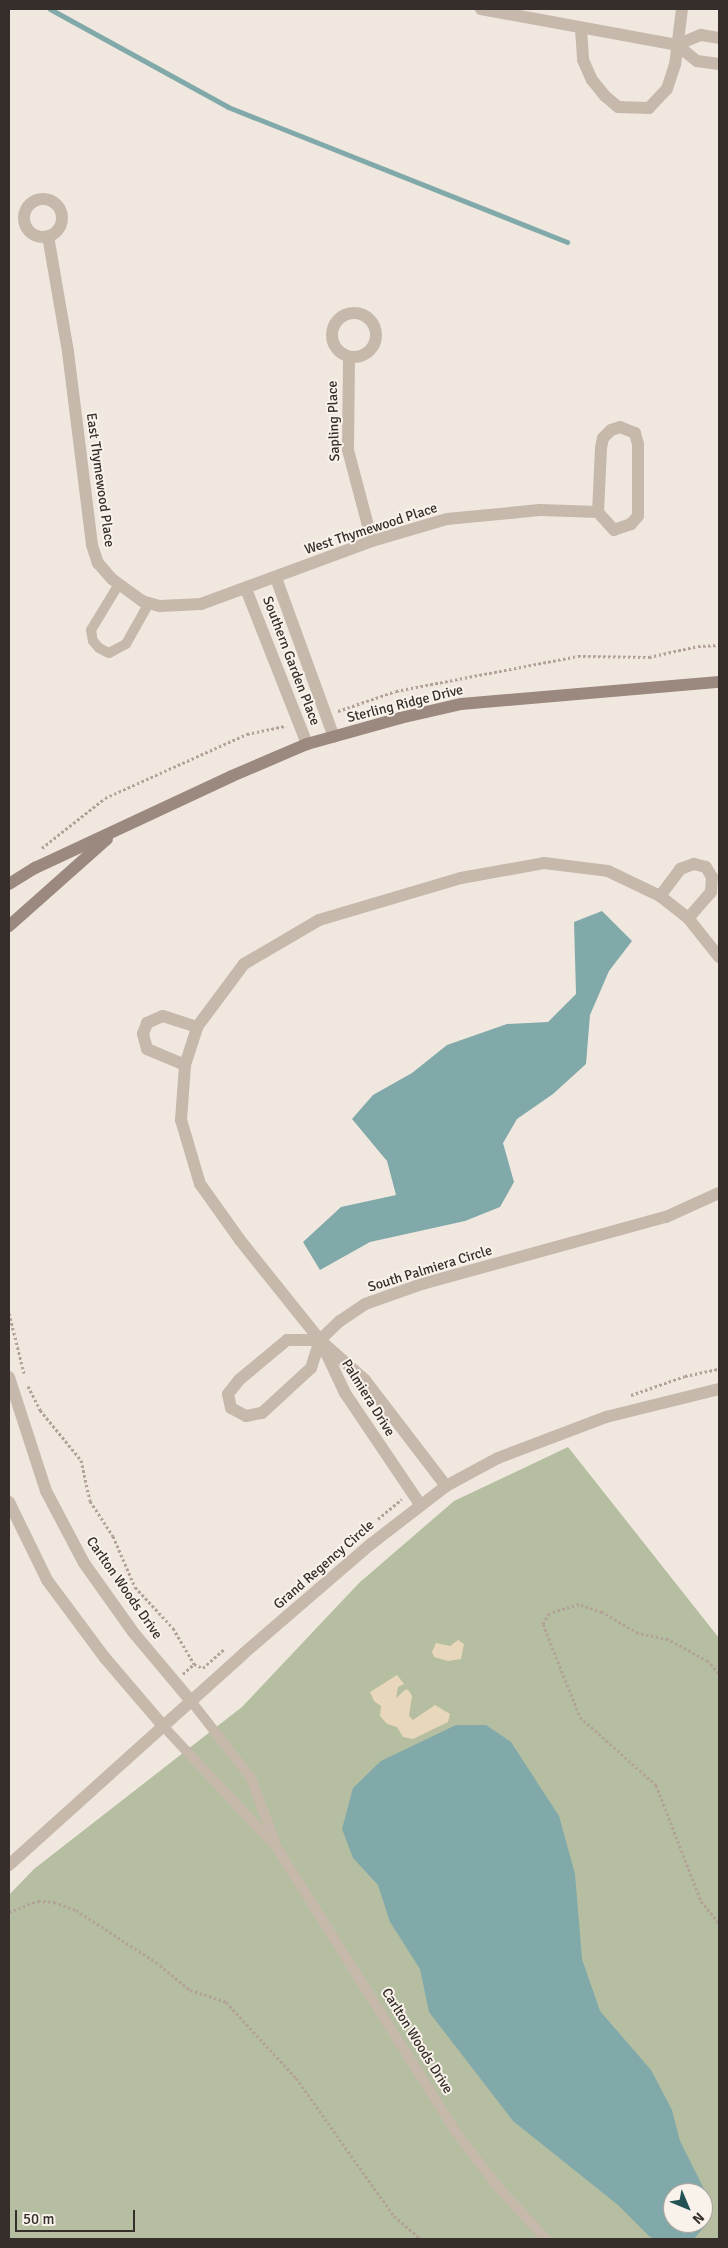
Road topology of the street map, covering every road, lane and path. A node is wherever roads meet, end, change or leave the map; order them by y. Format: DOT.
graph roads {
  1 [pos="480,9"];
  2 [pos="682,9"];
  3 [pos="581,29"];
  4 [pos="719,38"];
  5 [pos="677,45"];
  6 [pos="719,64"];
  7 [pos="48,236"];
  8 [pos="349,357"];
  9 [pos="598,512"];
  10 [pos="372,541"];
  11 [pos="276,578"];
  12 [pos="119,584"];
  13 [pos="246,589"];
  14 [pos="150,603"];
  15 [pos="719,682"];
  16 [pos="334,737"];
  17 [pos="307,744"];
  18 [pos="117,831"];
  19 [pos="9,884"];
  20 [pos="660,896"];
  21 [pos="688,918"];
  22 [pos="9,926"];
  23 [pos="719,957"];
  24 [pos="197,1027"];
  25 [pos="185,1065"];
  26 [pos="719,1193"];
  27 [pos="9,1313"];
  28 [pos="320,1340"];
  29 [pos="719,1369"];
  30 [pos="9,1377"];
  31 [pos="719,1390"];
  32 [pos="630,1395"];
  33 [pos="446,1486"];
  34 [pos="412,1492"];
  35 [pos="9,1502"];
  36 [pos="420,1504"];
  37 [pos="374,1523"];
  38 [pos="225,1649"];
  39 [pos="719,1673"];
  40 [pos="191,1701"];
  41 [pos="163,1726"];
  42 [pos="277,1848"];
  43 [pos="9,1865"];
  44 [pos="9,1912"];
  45 [pos="719,1923"];
  46 [pos="420,2239"];
  47 [pos="546,2239"];
  1 -- 3 [label="street"];
  2 -- 5 [label="street"];
  3 -- 5 [label="street"];
  3 -- 5 [label="street"];
  4 -- 5 [label="street"];
  5 -- 6 [label="street"];
  7 -- 12 [label="street, East Thymewood Place"];
  8 -- 10 [label="street, Sapling Place"];
  9 -- 9 [label="street"];
  9 -- 10 [label="street, West Thymewood Place"];
  10 -- 11 [label="street, West Thymewood Place"];
  11 -- 13 [label="street, West Thymewood Place"];
  11 -- 16 [label="street, Southern Garden Place"];
  12 -- 14 [label="street, East Thymewood Place"];
  12 -- 14 [label="lane"];
  13 -- 14 [label="street, East Thymewood Place"];
  13 -- 17 [label="street, Southern Garden Place"];
  15 -- 16 [label="street, Sterling Ridge Drive"];
  16 -- 17 [label="street, Sterling Ridge Drive"];
  17 -- 18 [label="street, Sterling Ridge Drive"];
  18 -- 19 [label="street, Sterling Ridge Drive"];
  18 -- 22 [label="street, Sterling Ridge Drive"];
  20 -- 21 [label="street"];
  20 -- 21 [label="street"];
  20 -- 24 [label="street"];
  21 -- 23 [label="street"];
  24 -- 25 [label="street"];
  24 -- 25 [label="street"];
  25 -- 28 [label="street"];
  26 -- 28 [label="street, South Palmiera Circle"];
  27 -- 38 [label="path"];
  28 -- 28 [label="street"];
  28 -- 33 [label="street, Palmiera Drive"];
  28 -- 34 [label="street, Palmiera Drive"];
  29 -- 32 [label="path"];
  30 -- 40 [label="street, Carlton Woods Drive"];
  31 -- 33 [label="street, Grand Regency Circle"];
  33 -- 36 [label="street, Grand Regency Circle"];
  34 -- 36 [label="street, Palmiera Drive"];
  34 -- 37 [label="path"];
  35 -- 41 [label="street, Carlton Woods Drive"];
  36 -- 40 [label="street, Grand Regency Circle"];
  39 -- 45 [label="path"];
  40 -- 41 [label="street, Grand Regency Circle"];
  40 -- 42 [label="lane, Carlton Woods Drive"];
  41 -- 42 [label="lane, Carlton Woods Drive"];
  41 -- 43 [label="street, Grand Regency Circle"];
  42 -- 47 [label="lane, Carlton Woods Drive"];
  44 -- 46 [label="path"];
}
